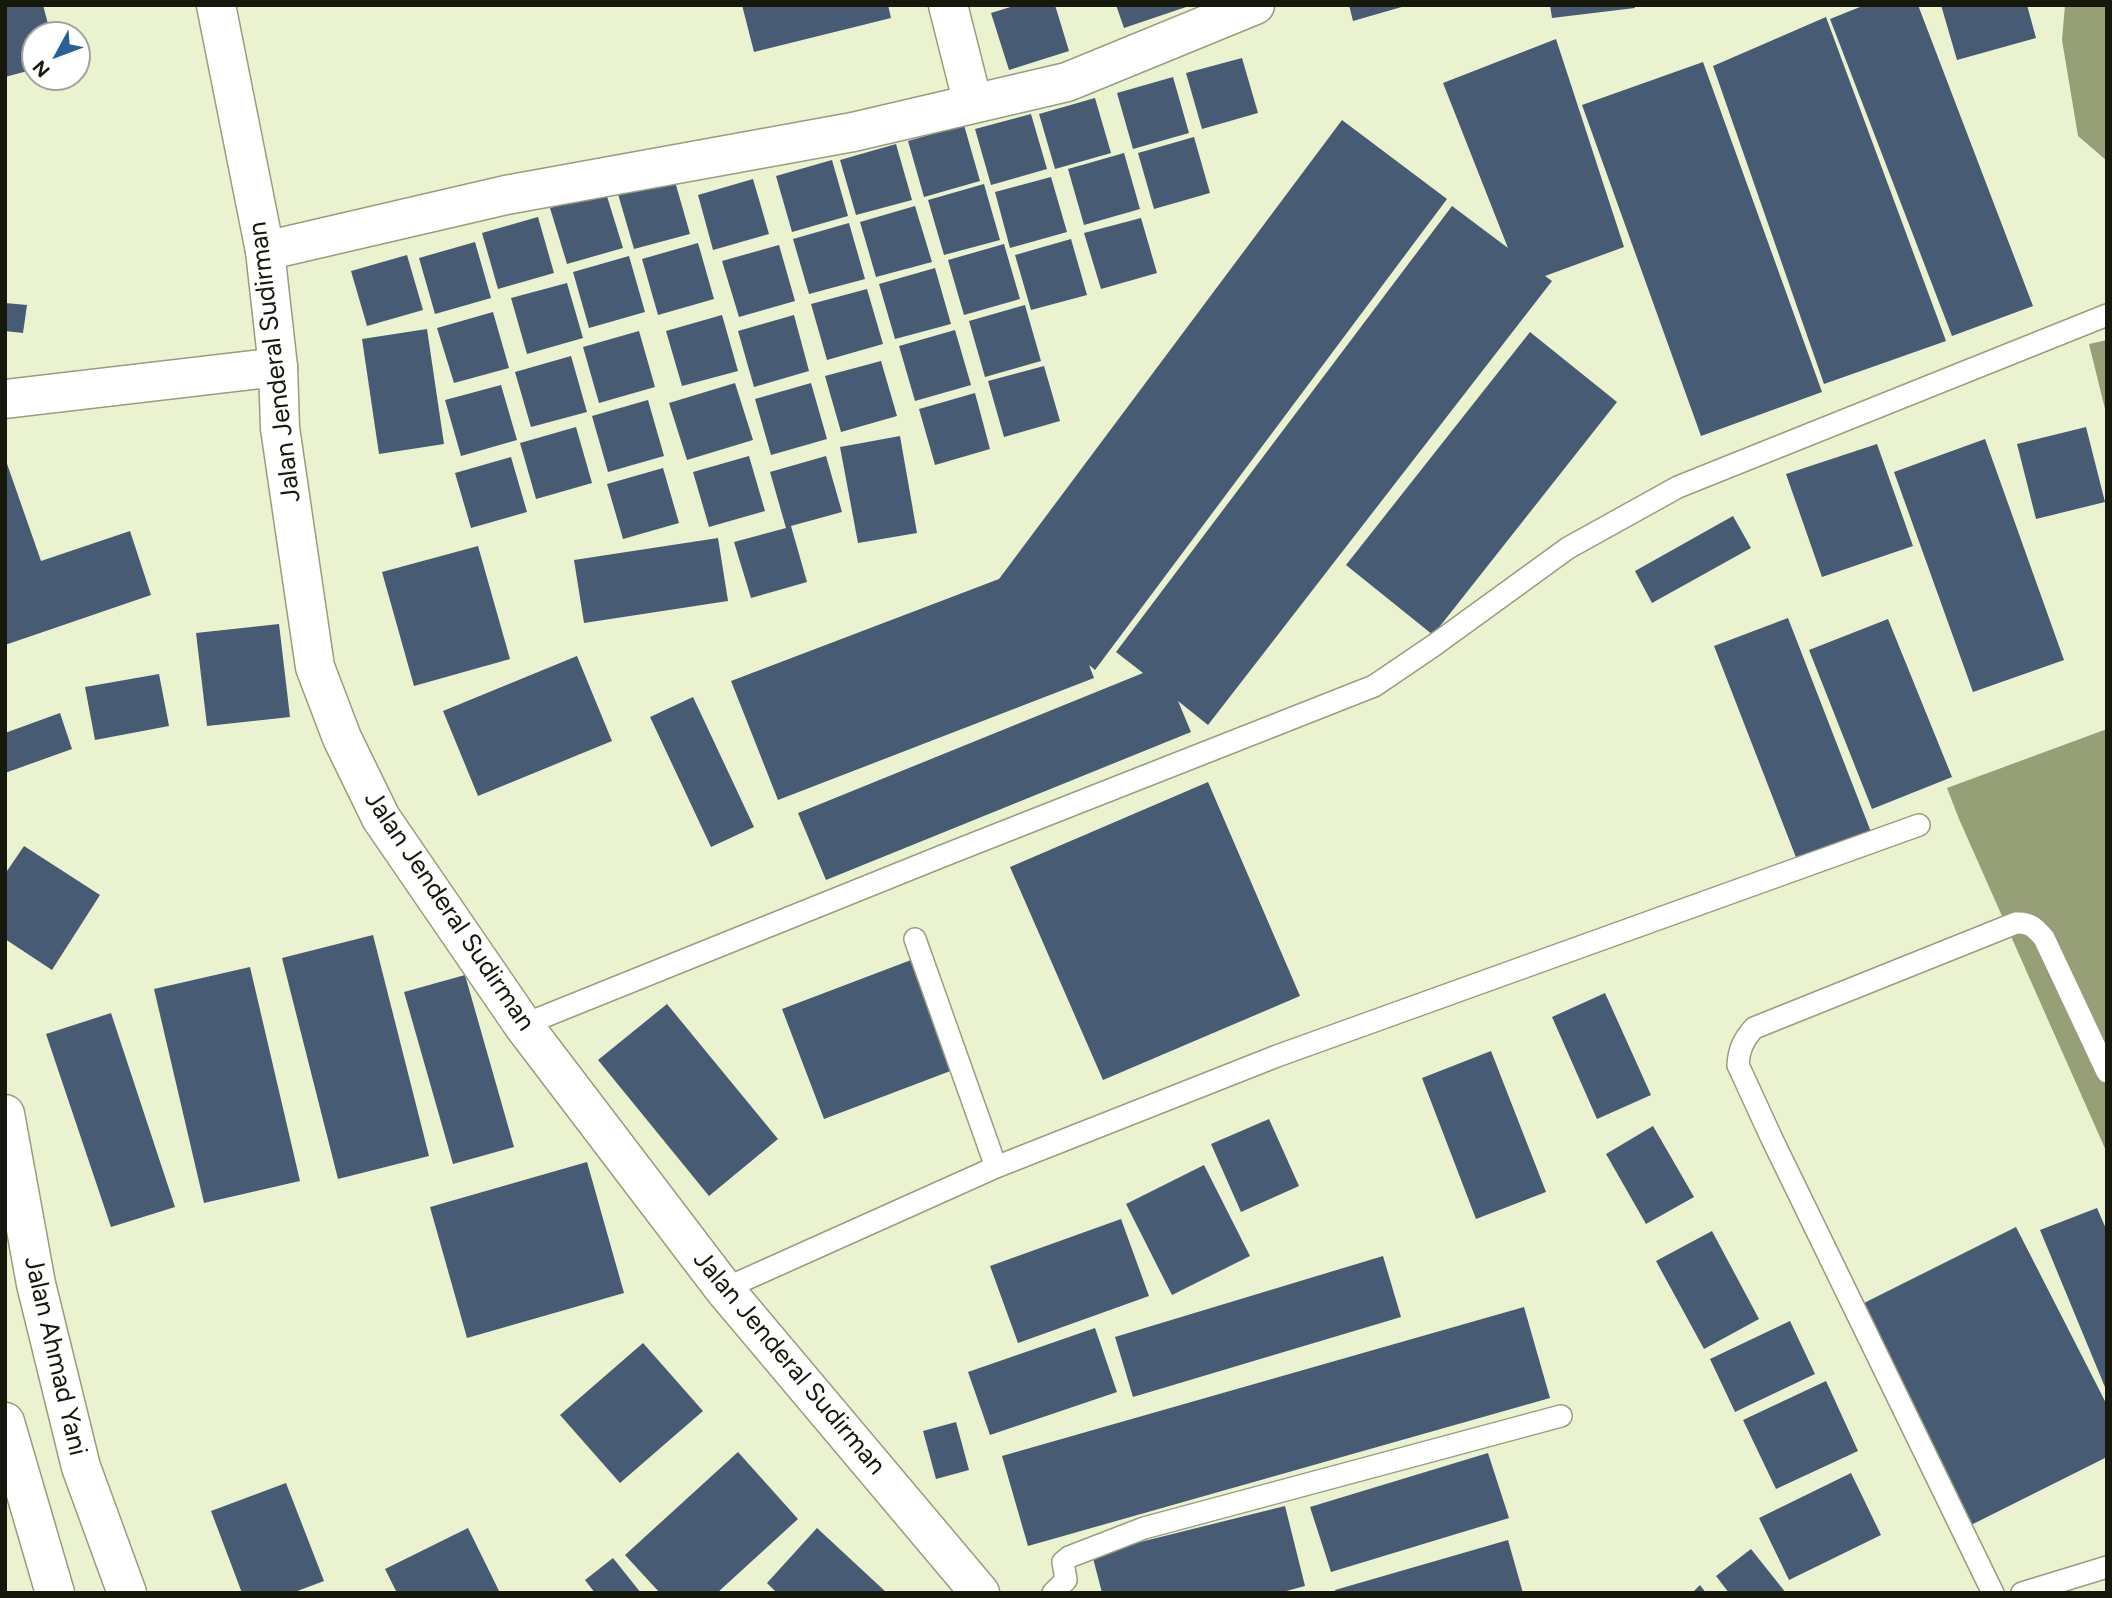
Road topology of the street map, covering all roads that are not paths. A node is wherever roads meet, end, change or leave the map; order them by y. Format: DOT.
graph roads {
  1 [pos="216,5"];
  2 [pos="948,5"];
  3 [pos="1255,5"];
  4 [pos="973,104"];
  5 [pos="265,251"];
  6 [pos="2107,315"];
  7 [pos="278,367"];
  8 [pos="5,399"];
  9 [pos="1919,825"];
  10 [pos="915,939"];
  11 [pos="523,1025"];
  12 [pos="2107,1072"];
  13 [pos="5,1114"];
  14 [pos="996,1167"];
  15 [pos="724,1289"];
  16 [pos="1561,1416"];
  17 [pos="5,1422"];
  18 [pos="14,1484"];
  19 [pos="2107,1567"];
  20 [pos="55,1593"];
  21 [pos="127,1593"];
  22 [pos="980,1593"];
  23 [pos="1053,1593"];
  24 [pos="1993,1593"];
  25 [pos="2022,1593"];
  1 -- 5 [label="main road, Jalan Jenderal Sudirman"];
  2 -- 4 [label="main road"];
  3 -- 4 [label="main road"];
  4 -- 5 [label="main road"];
  5 -- 7 [label="main road, Jalan Jenderal Sudirman"];
  6 -- 11 [label="lane"];
  7 -- 8 [label="main road"];
  7 -- 11 [label="main road, Jalan Jenderal Sudirman"];
  9 -- 14 [label="lane"];
  10 -- 14 [label="lane"];
  11 -- 15 [label="main road, Jalan Jenderal Sudirman"];
  12 -- 24 [label="lane"];
  13 -- 21 [label="main road, Jalan Ahmad Yani"];
  14 -- 15 [label="lane"];
  15 -- 22 [label="main road, Jalan Jenderal Sudirman"];
  16 -- 23 [label="lane"];
  17 -- 18 [label="main road"];
  18 -- 20 [label="main road"];
  19 -- 25 [label="lane"];
}
